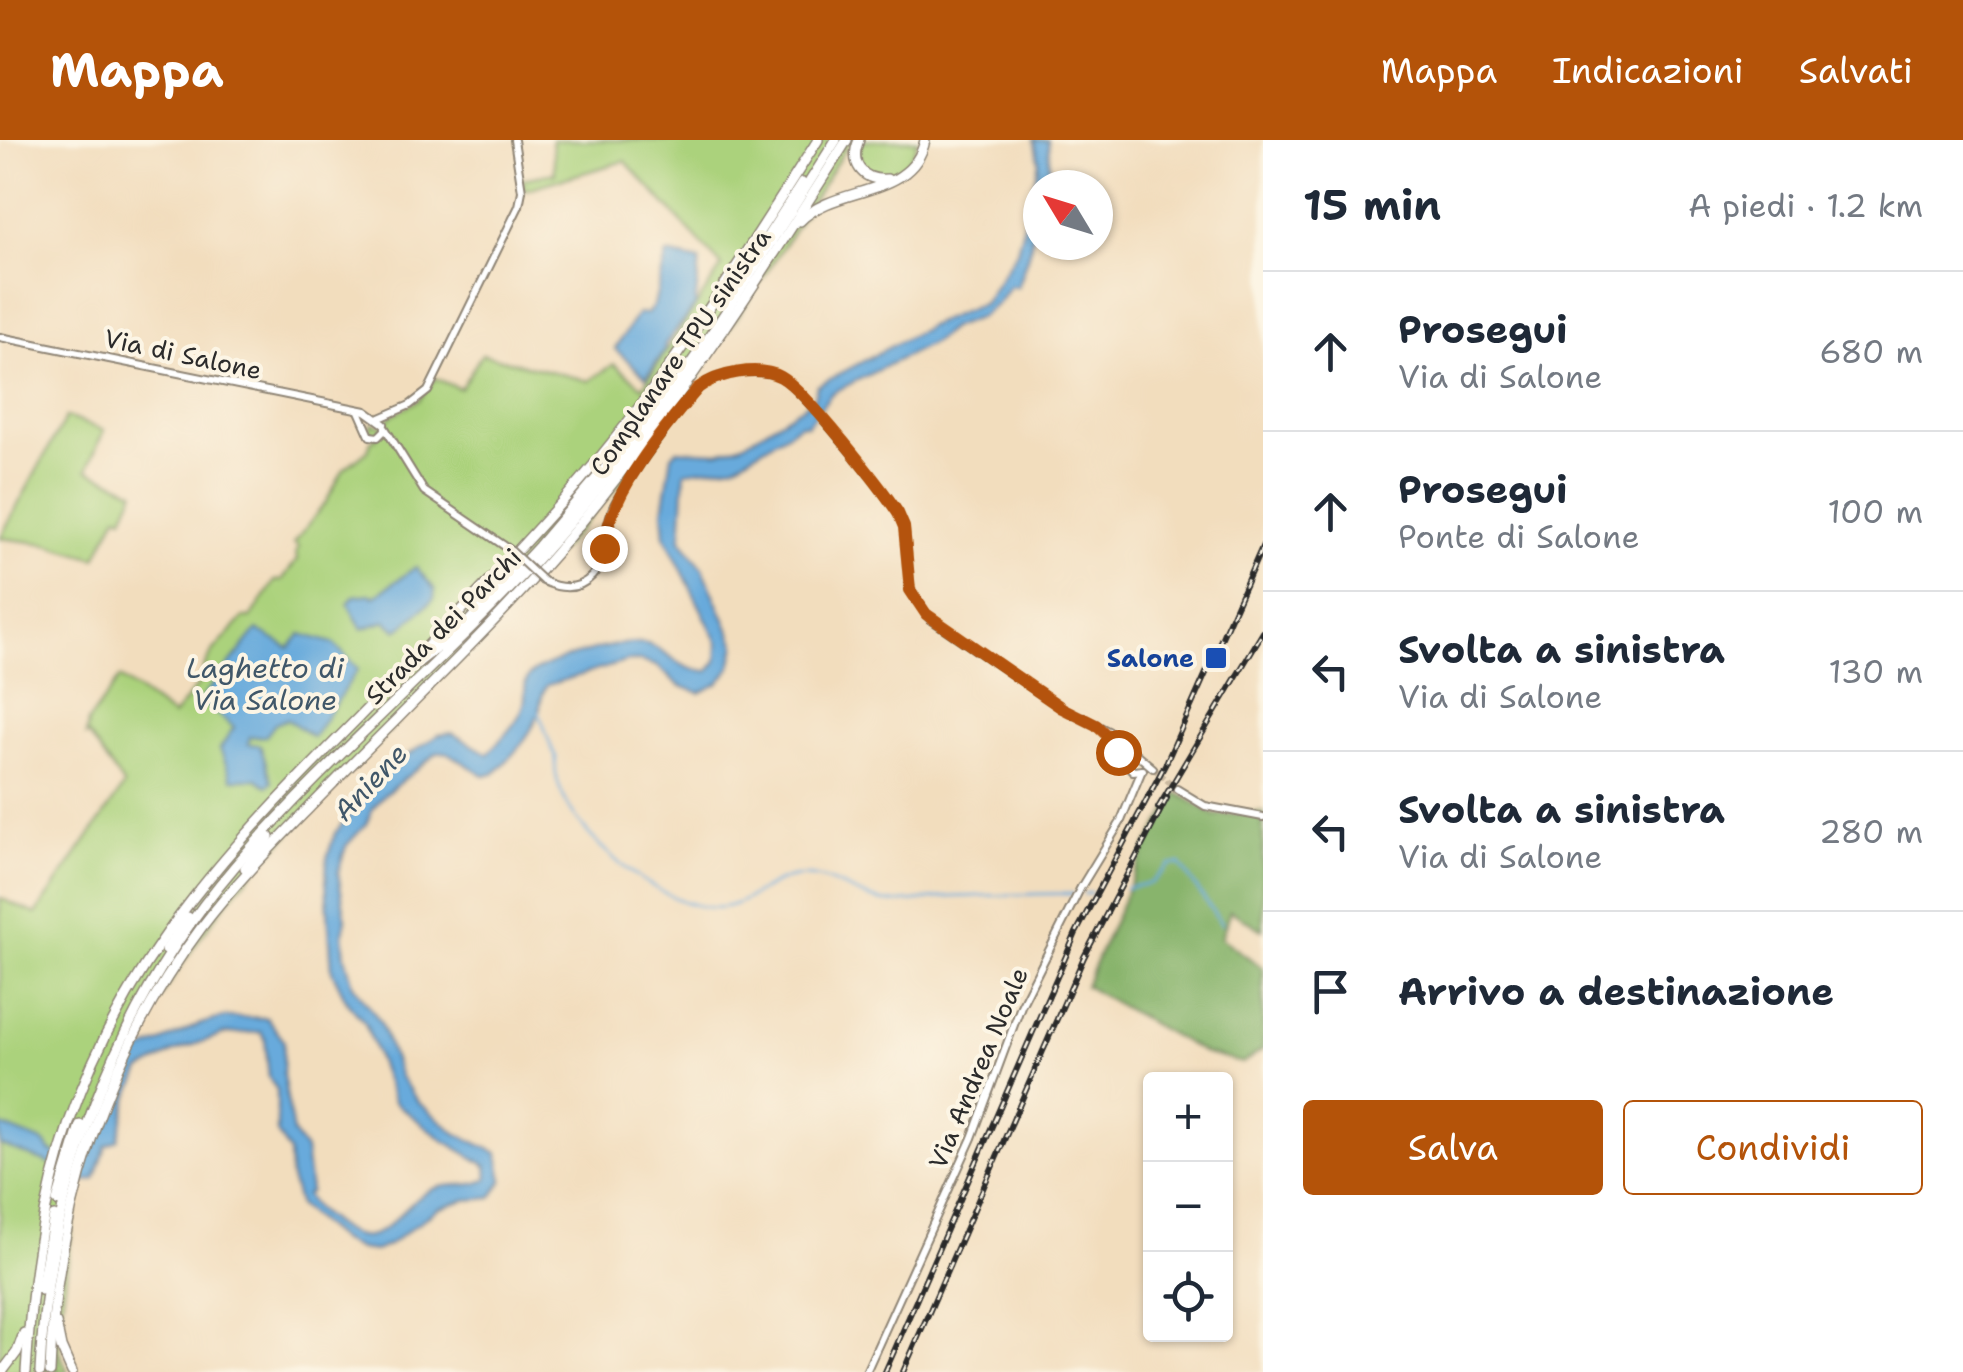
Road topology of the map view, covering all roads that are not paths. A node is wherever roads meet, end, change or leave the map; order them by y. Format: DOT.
graph roads {
  1 [pos="514,140"];
  2 [pos="810,140"];
  3 [pos="818,140"];
  4 [pos="833,140"];
  5 [pos="847,140"];
  6 [pos="859,140"];
  7 [pos="923,140"];
  8 [pos="895,178"];
  9 [pos="775,206"];
  10 [pos="776,252"];
  11 [pos="0,337"];
  12 [pos="672,364"];
  13 [pos="358,410"];
  14 [pos="381,422"];
  15 [pos="366,425"];
  16 [pos="377,438"];
  17 [pos="396,444"];
  18 [pos="584,494"];
  19 [pos="486,606"];
  20 [pos="377,698"];
  21 [pos="1096,725"];
  22 [pos="370,728"];
  23 [pos="1129,748"];
  24 [pos="1119,750"];
  25 [pos="1143,769"];
  26 [pos="1177,788"];
  27 [pos="1263,817"];
  28 [pos="202,927"];
  29 [pos="117,1042"];
  30 [pos="63,1189"];
  31 [pos="33,1281"];
  32 [pos="54,1310"];
  33 [pos="2,1372"];
  34 [pos="26,1372"];
  35 [pos="37,1372"];
  36 [pos="50,1372"];
  37 [pos="72,1372"];
  38 [pos="866,1372"];
  1 -- 14 [label="street"];
  2 -- 9 [label="highway"];
  3 -- 9 [label="highway"];
  4 -- 18 [label="highway, Strada dei Parchi"];
  4 -- 22 [label="highway, Strada dei Parchi"];
  5 -- 10 [label="highway, Complanare TPU sinistra"];
  6 -- 8 [label="highway"];
  7 -- 8 [label="highway"];
  8 -- 10 [label="highway"];
  9 -- 12 [label="highway"];
  10 -- 28 [label="highway, Complanare TPU sinistra"];
  11 -- 13 [label="street, Via di Salone"];
  12 -- 18 [label="highway"];
  12 -- 20 [label="highway"];
  13 -- 14 [label="street, Via di Salone"];
  13 -- 15 [label="street"];
  14 -- 15 [label="street"];
  14 -- 16 [label="street"];
  14 -- 17 [label="street"];
  15 -- 16 [label="street"];
  16 -- 17 [label="street"];
  17 -- 21 [label="street, bridge"];
  18 -- 19 [label="highway, Strada dei Parchi"];
  19 -- 20 [label="highway"];
  19 -- 29 [label="highway, Strada dei Parchi"];
  20 -- 29 [label="highway"];
  21 -- 23 [label="street"];
  21 -- 24 [label="street"];
  22 -- 28 [label="highway"];
  22 -- 29 [label="highway, Strada dei Parchi"];
  23 -- 24 [label="street"];
  23 -- 25 [label="street"];
  24 -- 25 [label="street"];
  25 -- 38 [label="street, Via Andrea Noale"];
  26 -- 27 [label="street"];
  28 -- 29 [label="highway, Complanare TPU sinistra"];
  29 -- 30 [label="highway, Strada dei Parchi"];
  30 -- 31 [label="highway"];
  30 -- 32 [label="highway"];
  30 -- 35 [label="highway, Strada dei Parchi"];
  31 -- 33 [label="highway"];
  31 -- 34 [label="highway"];
  32 -- 36 [label="highway"];
  32 -- 37 [label="highway"];
}
